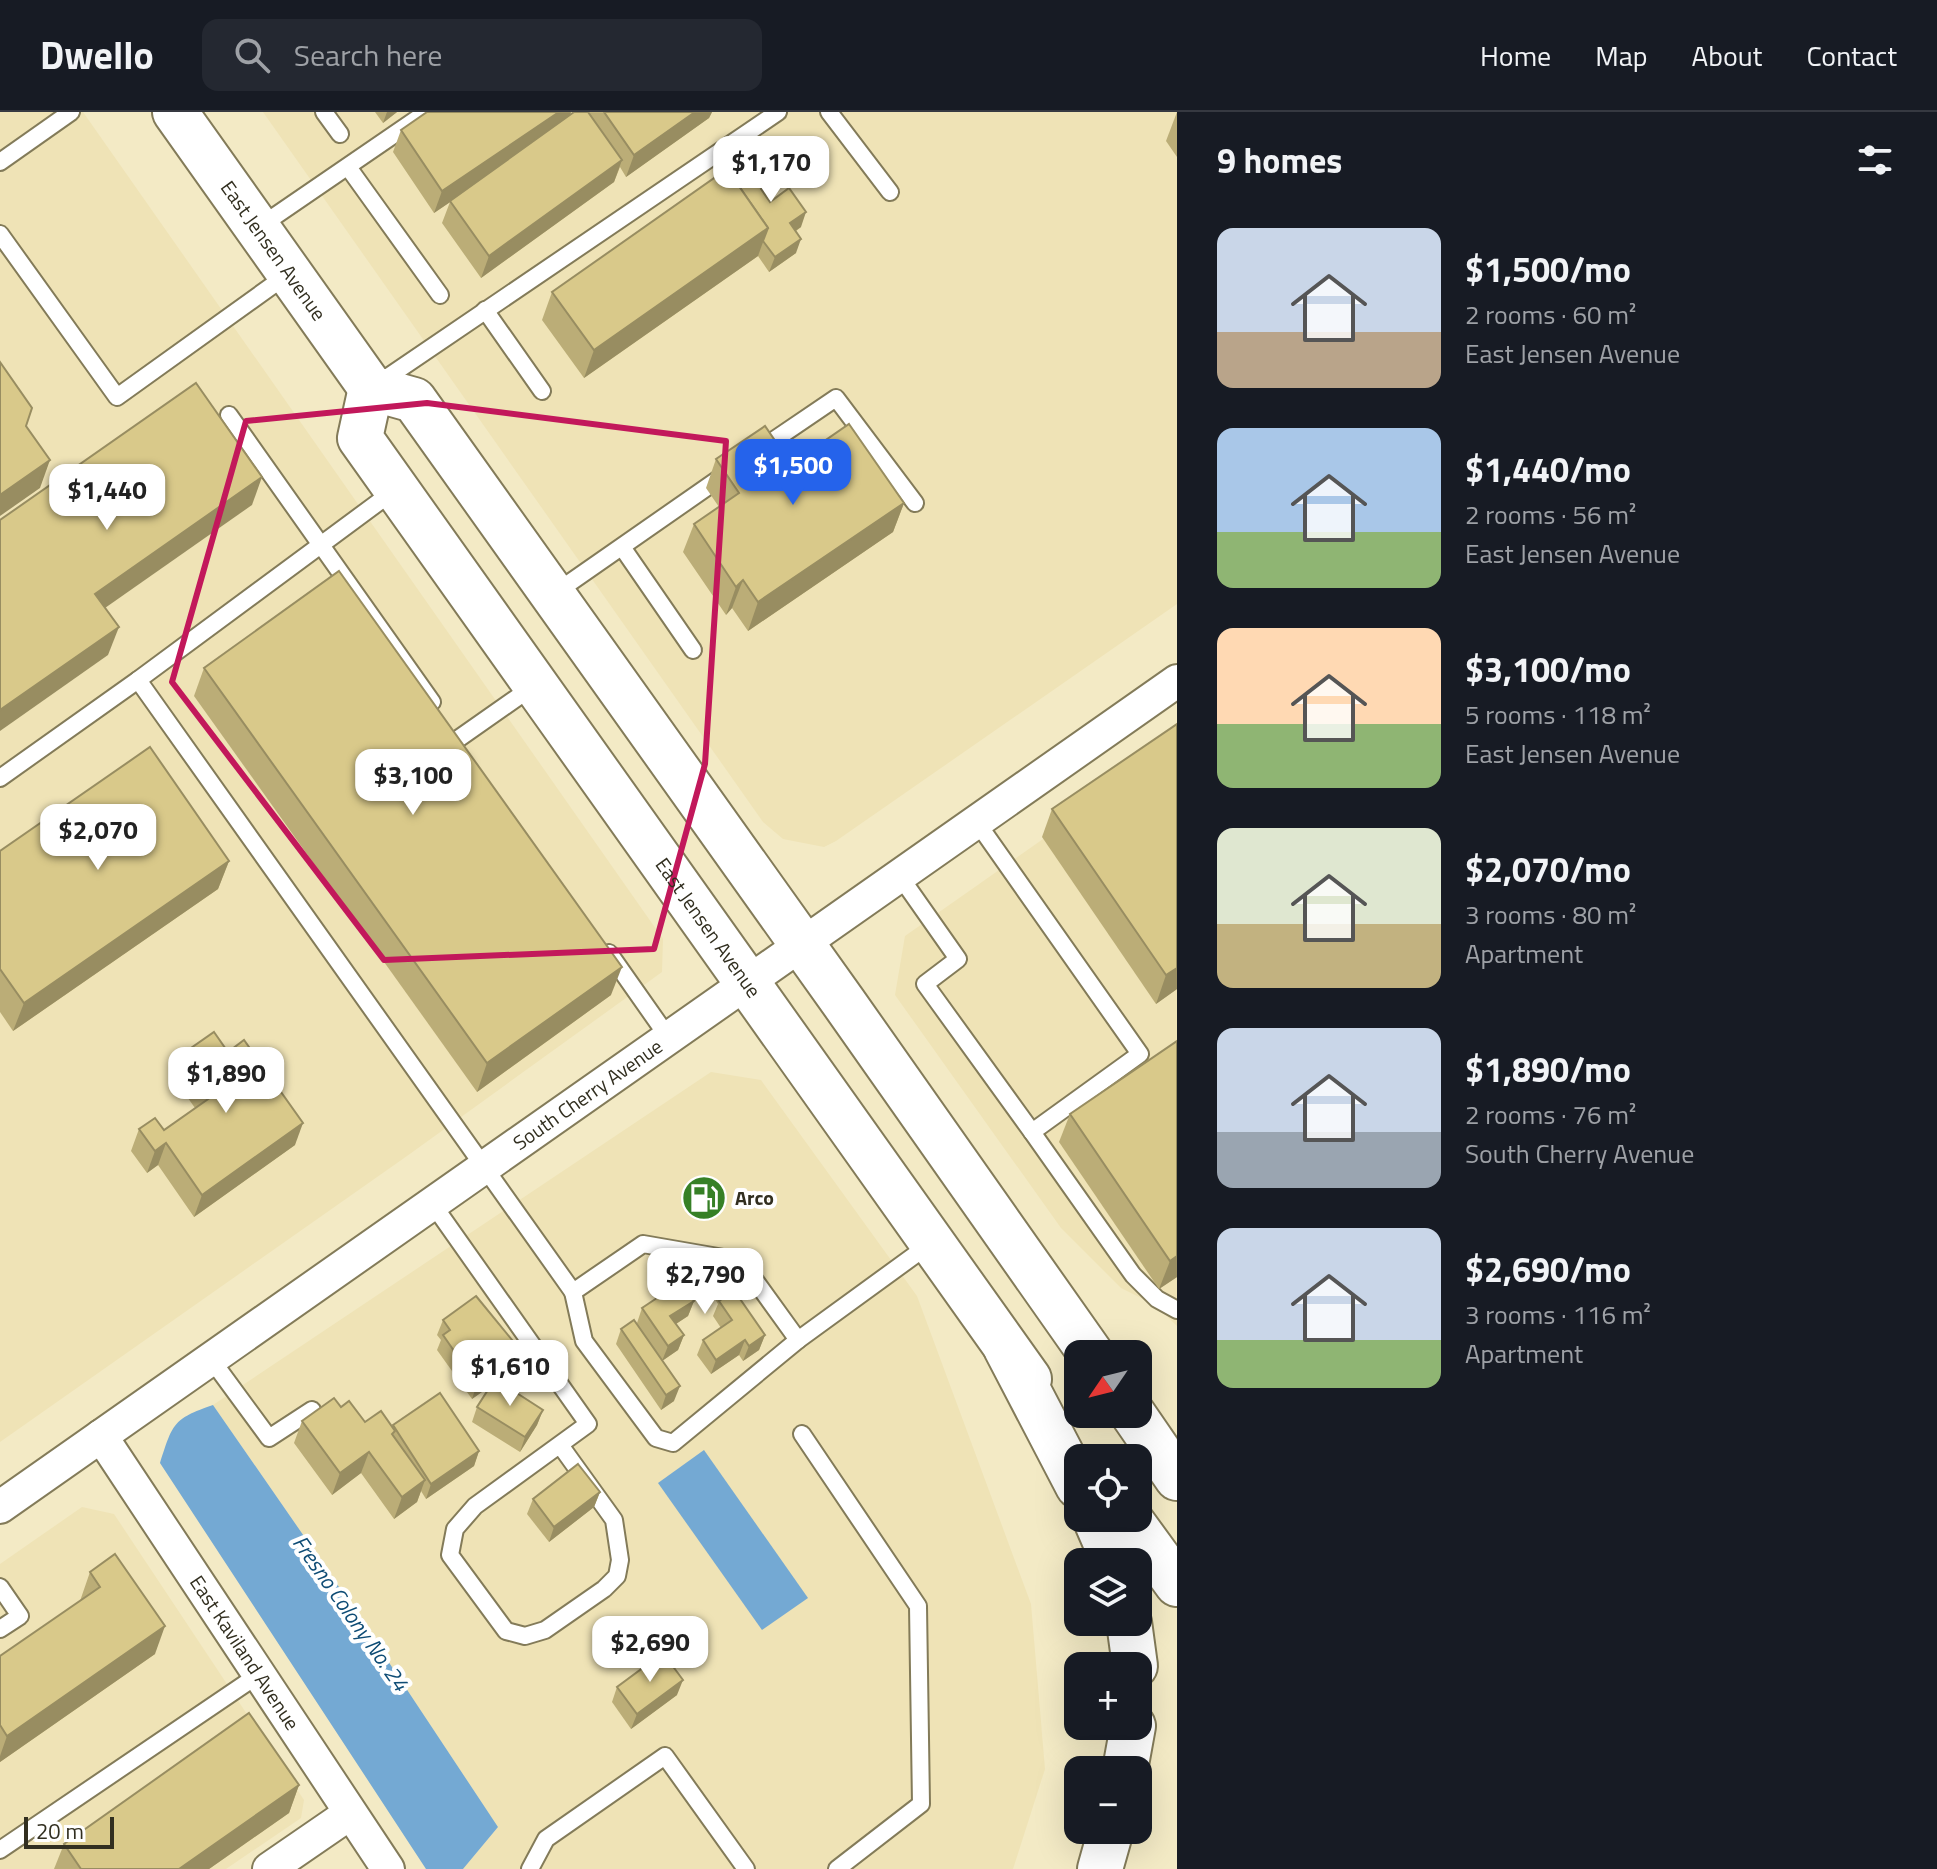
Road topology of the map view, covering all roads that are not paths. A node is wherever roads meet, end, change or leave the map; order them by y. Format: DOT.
graph roads {
  1 [pos="71,112"];
  2 [pos="175,112"];
  3 [pos="324,112"];
  4 [pos="427,112"];
  5 [pos="778,112"];
  6 [pos="829,112"];
  7 [pos="340,134"];
  8 [pos="0,162"];
  9 [pos="348,167"];
  10 [pos="890,192"];
  11 [pos="257,228"];
  12 [pos="0,234"];
  13 [pos="290,273"];
  14 [pos="440,295"];
  15 [pos="485,310"];
  16 [pos="371,388"];
  17 [pos="542,391"];
  18 [pos="229,415"];
  19 [pos="396,489"];
  20 [pos="915,503"];
  21 [pos="320,543"];
  22 [pos="622,547"];
  23 [pos="553,594"];
  24 [pos="693,650"];
  25 [pos="138,680"];
  26 [pos="1177,681"];
  27 [pos="536,684"];
  28 [pos="0,778"];
  29 [pos="976,821"];
  30 [pos="899,875"];
  31 [pos="597,937"];
  32 [pos="800,944"];
  33 [pos="747,981"];
  34 [pos="668,1037"];
  35 [pos="1032,1132"];
  36 [pos="485,1166"];
  37 [pos="432,1203"];
  38 [pos="932,1242"];
  39 [pos="573,1292"];
  40 [pos="1177,1310"];
  41 [pos="798,1340"];
  42 [pos="1081,1340"];
  43 [pos="1006,1348"];
  44 [pos="211,1359"];
  45 [pos="312,1410"];
  46 [pos="1143,1428"];
  47 [pos="802,1434"];
  48 [pos="101,1436"];
  49 [pos="1076,1444"];
  50 [pos="560,1445"];
  51 [pos="1064,1459"];
  52 [pos="1177,1478"];
  53 [pos="0,1507"];
  54 [pos="1139,1532"];
  55 [pos="1177,1584"];
  56 [pos="0,1587"];
  57 [pos="0,1629"];
  58 [pos="258,1675"];
  59 [pos="349,1814"];
  60 [pos="1107,1844"];
  61 [pos="0,1850"];
  62 [pos="269,1869"];
  63 [pos="388,1869"];
  64 [pos="530,1869"];
  65 [pos="746,1869"];
  66 [pos="837,1869"];
  67 [pos="1100,1869"];
  1 -- 8 [label="lane"];
  2 -- 11 [label="main road, East Jensen Avenue"];
  3 -- 7 [label="lane"];
  4 -- 9 [label="lane"];
  5 -- 15 [label="lane"];
  6 -- 10 [label="lane"];
  9 -- 11 [label="lane"];
  9 -- 14 [label="lane"];
  11 -- 13 [label="main road, East Jensen Avenue"];
  12 -- 13 [label="lane"];
  13 -- 16 [label="main road, East Jensen Avenue"];
  15 -- 16 [label="lane"];
  15 -- 17 [label="lane"];
  16 -- 19 [label="main road, East Jensen Avenue"];
  16 -- 23 [label="main road"];
  18 -- 21 [label="lane"];
  19 -- 21 [label="lane"];
  19 -- 27 [label="main road, East Jensen Avenue"];
  20 -- 22 [label="lane"];
  21 -- 25 [label="lane"];
  21 -- 27 [label="lane"];
  22 -- 23 [label="lane"];
  22 -- 24 [label="lane"];
  23 -- 32 [label="main road"];
  25 -- 28 [label="lane"];
  25 -- 36 [label="lane"];
  26 -- 29 [label="street, South Cherry Avenue"];
  27 -- 33 [label="main road, East Jensen Avenue"];
  29 -- 30 [label="street, South Cherry Avenue"];
  29 -- 35 [label="lane"];
  30 -- 32 [label="street, South Cherry Avenue"];
  30 -- 35 [label="lane"];
  31 -- 34 [label="lane"];
  32 -- 33 [label="street, South Cherry Avenue"];
  32 -- 42 [label="main road"];
  33 -- 34 [label="street, South Cherry Avenue"];
  33 -- 38 [label="main road, East Jensen Avenue"];
  34 -- 36 [label="street, South Cherry Avenue"];
  35 -- 40 [label="lane"];
  36 -- 37 [label="street, South Cherry Avenue"];
  36 -- 39 [label="lane"];
  37 -- 44 [label="street, South Cherry Avenue"];
  37 -- 50 [label="lane"];
  38 -- 41 [label="lane"];
  38 -- 43 [label="main road, East Jensen Avenue"];
  39 -- 41 [label="lane"];
  39 -- 41 [label="lane"];
  43 -- 49 [label="main road, East Jensen Avenue"];
  43 -- 51 [label="main road"];
  44 -- 45 [label="lane"];
  44 -- 48 [label="street, South Cherry Avenue"];
  46 -- 52 [label="main road"];
  47 -- 66 [label="lane"];
  48 -- 53 [label="street, South Cherry Avenue"];
  48 -- 58 [label="street, East Kaviland Avenue"];
  50 -- 50 [label="lane"];
  54 -- 55 [label="main road"];
  56 -- 57 [label="lane"];
  58 -- 59 [label="street, East Kaviland Avenue"];
  58 -- 61 [label="lane"];
  59 -- 62 [label="street"];
  59 -- 63 [label="street, East Kaviland Avenue"];
  60 -- 67 [label="main road"];
  64 -- 65 [label="lane"];
}
